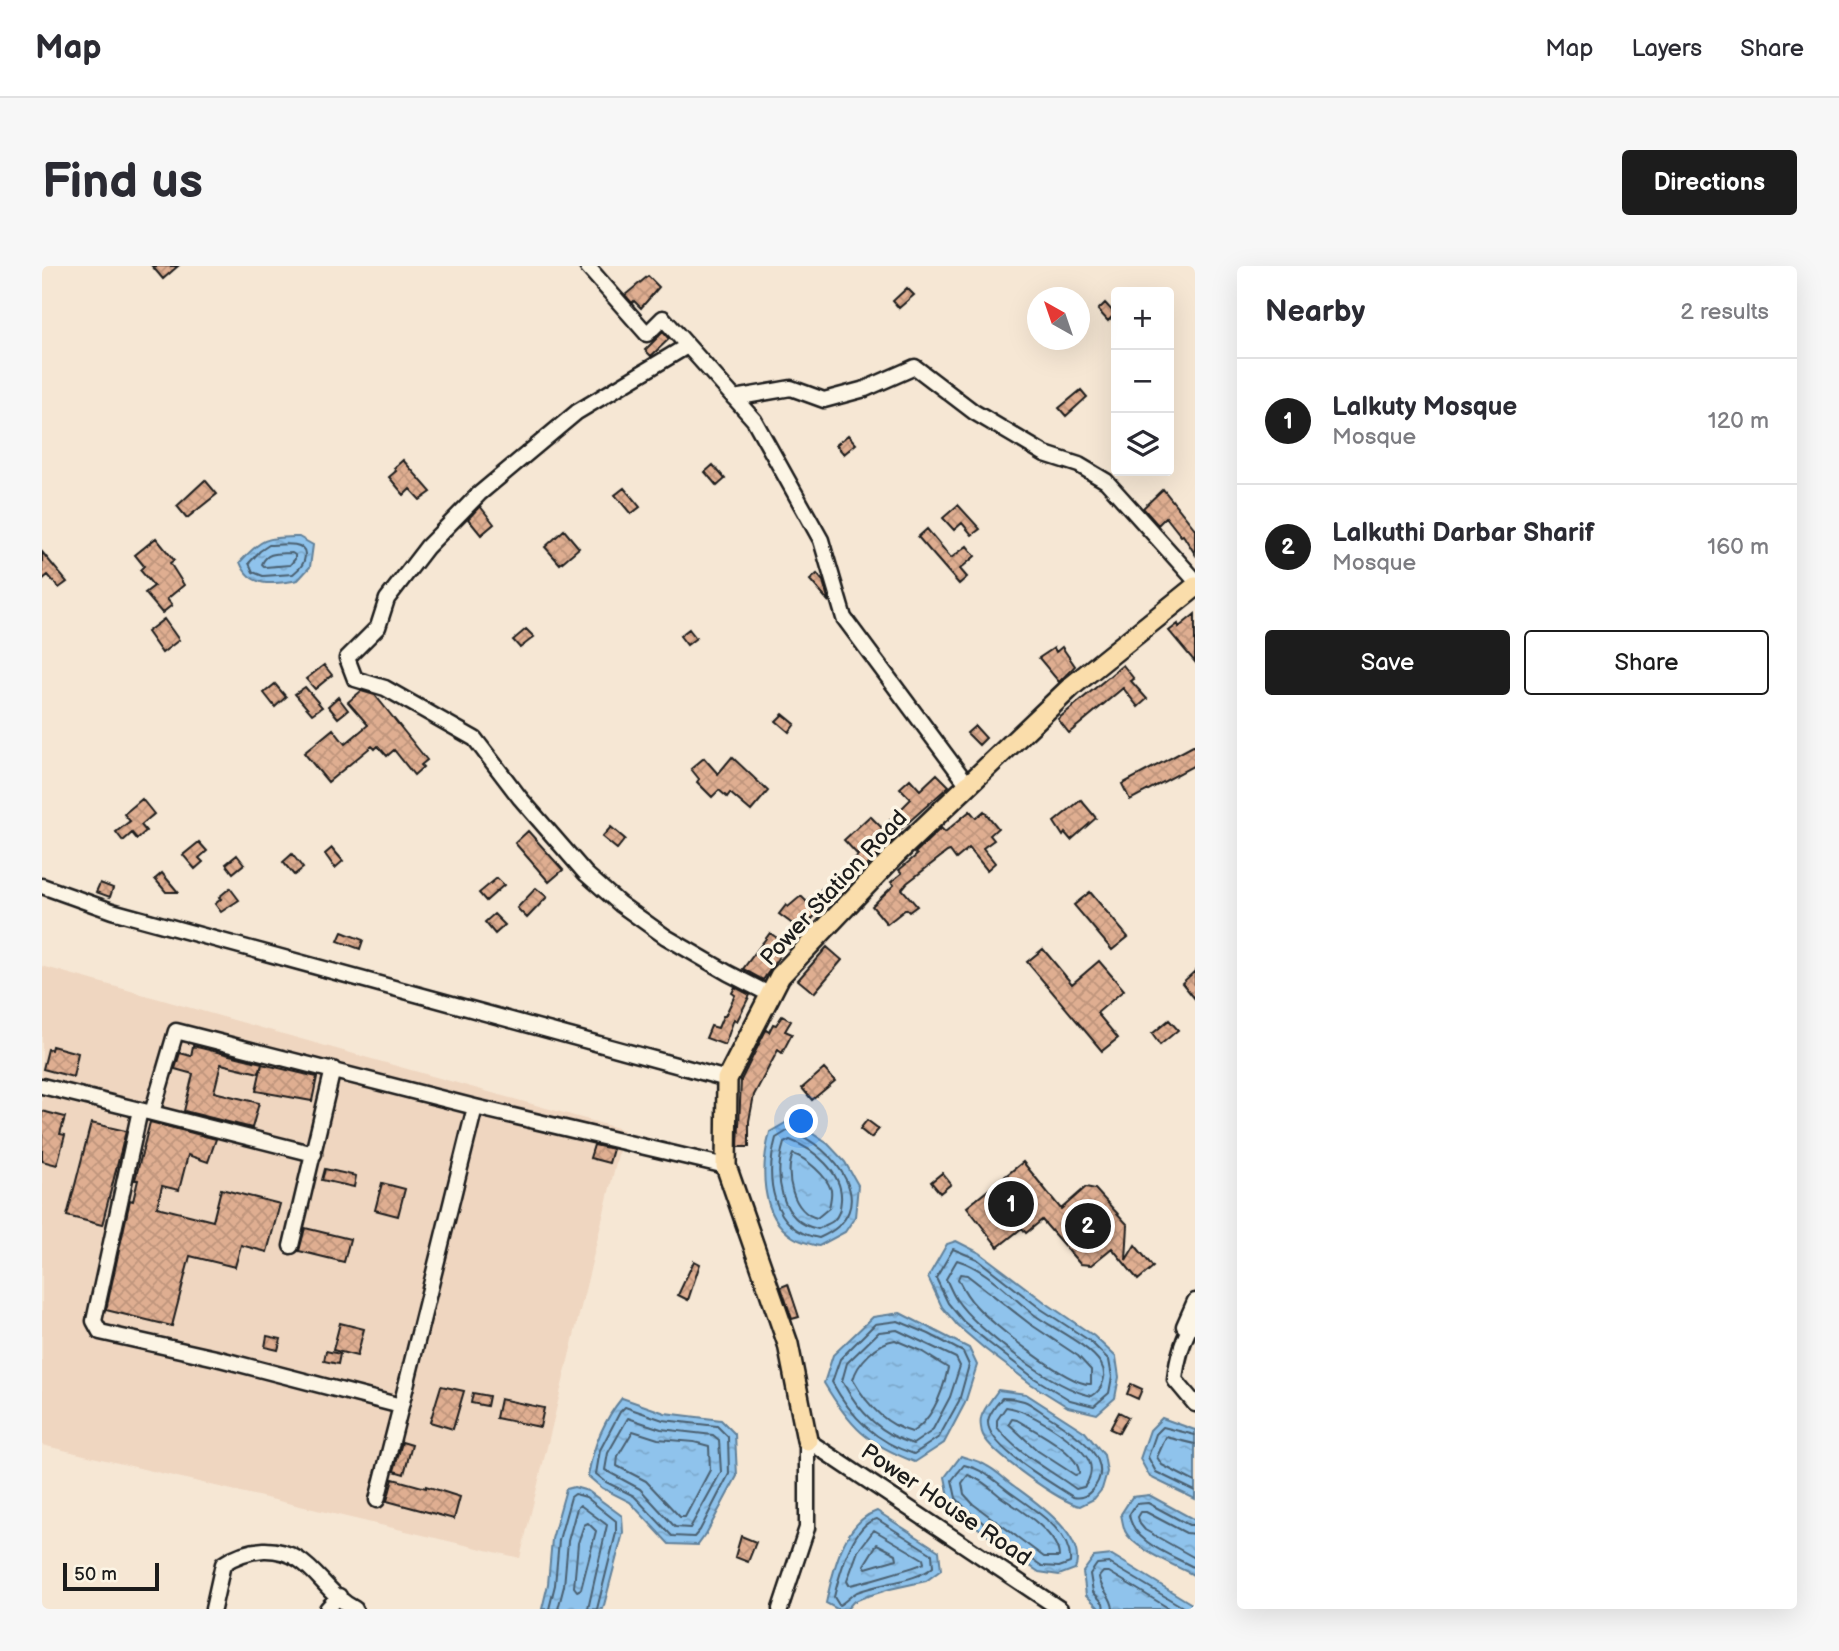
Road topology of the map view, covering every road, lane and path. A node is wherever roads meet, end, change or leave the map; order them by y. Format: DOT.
graph roads {
  1 [pos="587,266"];
  2 [pos="688,346"];
  3 [pos="734,398"];
  4 [pos="1195,580"];
  5 [pos="1195,587"];
  6 [pos="968,785"];
  7 [pos="42,886"];
  8 [pos="771,995"];
  9 [pos="333,1069"];
  10 [pos="727,1079"];
  11 [pos="42,1086"];
  12 [pos="475,1107"];
  13 [pos="146,1111"];
  14 [pos="314,1154"];
  15 [pos="726,1166"];
  16 [pos="291,1246"];
  17 [pos="1195,1301"];
  18 [pos="1195,1318"];
  19 [pos="1177,1358"];
  20 [pos="1195,1404"];
  21 [pos="401,1406"];
  22 [pos="807,1440"];
  23 [pos="377,1500"];
  24 [pos="338,1596"];
  25 [pos="213,1609"];
  26 [pos="327,1609"];
  27 [pos="355,1609"];
  28 [pos="780,1609"];
  29 [pos="1060,1609"];
  1 -- 2 [label="street"];
  2 -- 3 [label="street"];
  2 -- 8 [label="street"];
  3 -- 4 [label="street"];
  3 -- 6 [label="street"];
  5 -- 6 [label="main road, Power Station Road"];
  6 -- 8 [label="main road, Power Station Road"];
  7 -- 10 [label="street"];
  8 -- 10 [label="main road, Power Station Road"];
  9 -- 12 [label="street"];
  9 -- 13 [label="street"];
  9 -- 14 [label="street"];
  10 -- 15 [label="main road, Power Station Road"];
  11 -- 13 [label="street"];
  12 -- 15 [label="street"];
  12 -- 21 [label="street"];
  13 -- 14 [label="street"];
  13 -- 21 [label="street"];
  14 -- 16 [label="street"];
  15 -- 22 [label="main road, Power Station Road"];
  17 -- 19 [label="street"];
  18 -- 19 [label="street"];
  19 -- 20 [label="street"];
  21 -- 23 [label="street"];
  22 -- 28 [label="street, Power Station Road"];
  22 -- 29 [label="street, Power House Road"];
  24 -- 25 [label="street"];
  24 -- 26 [label="street"];
  24 -- 27 [label="street"];
}
